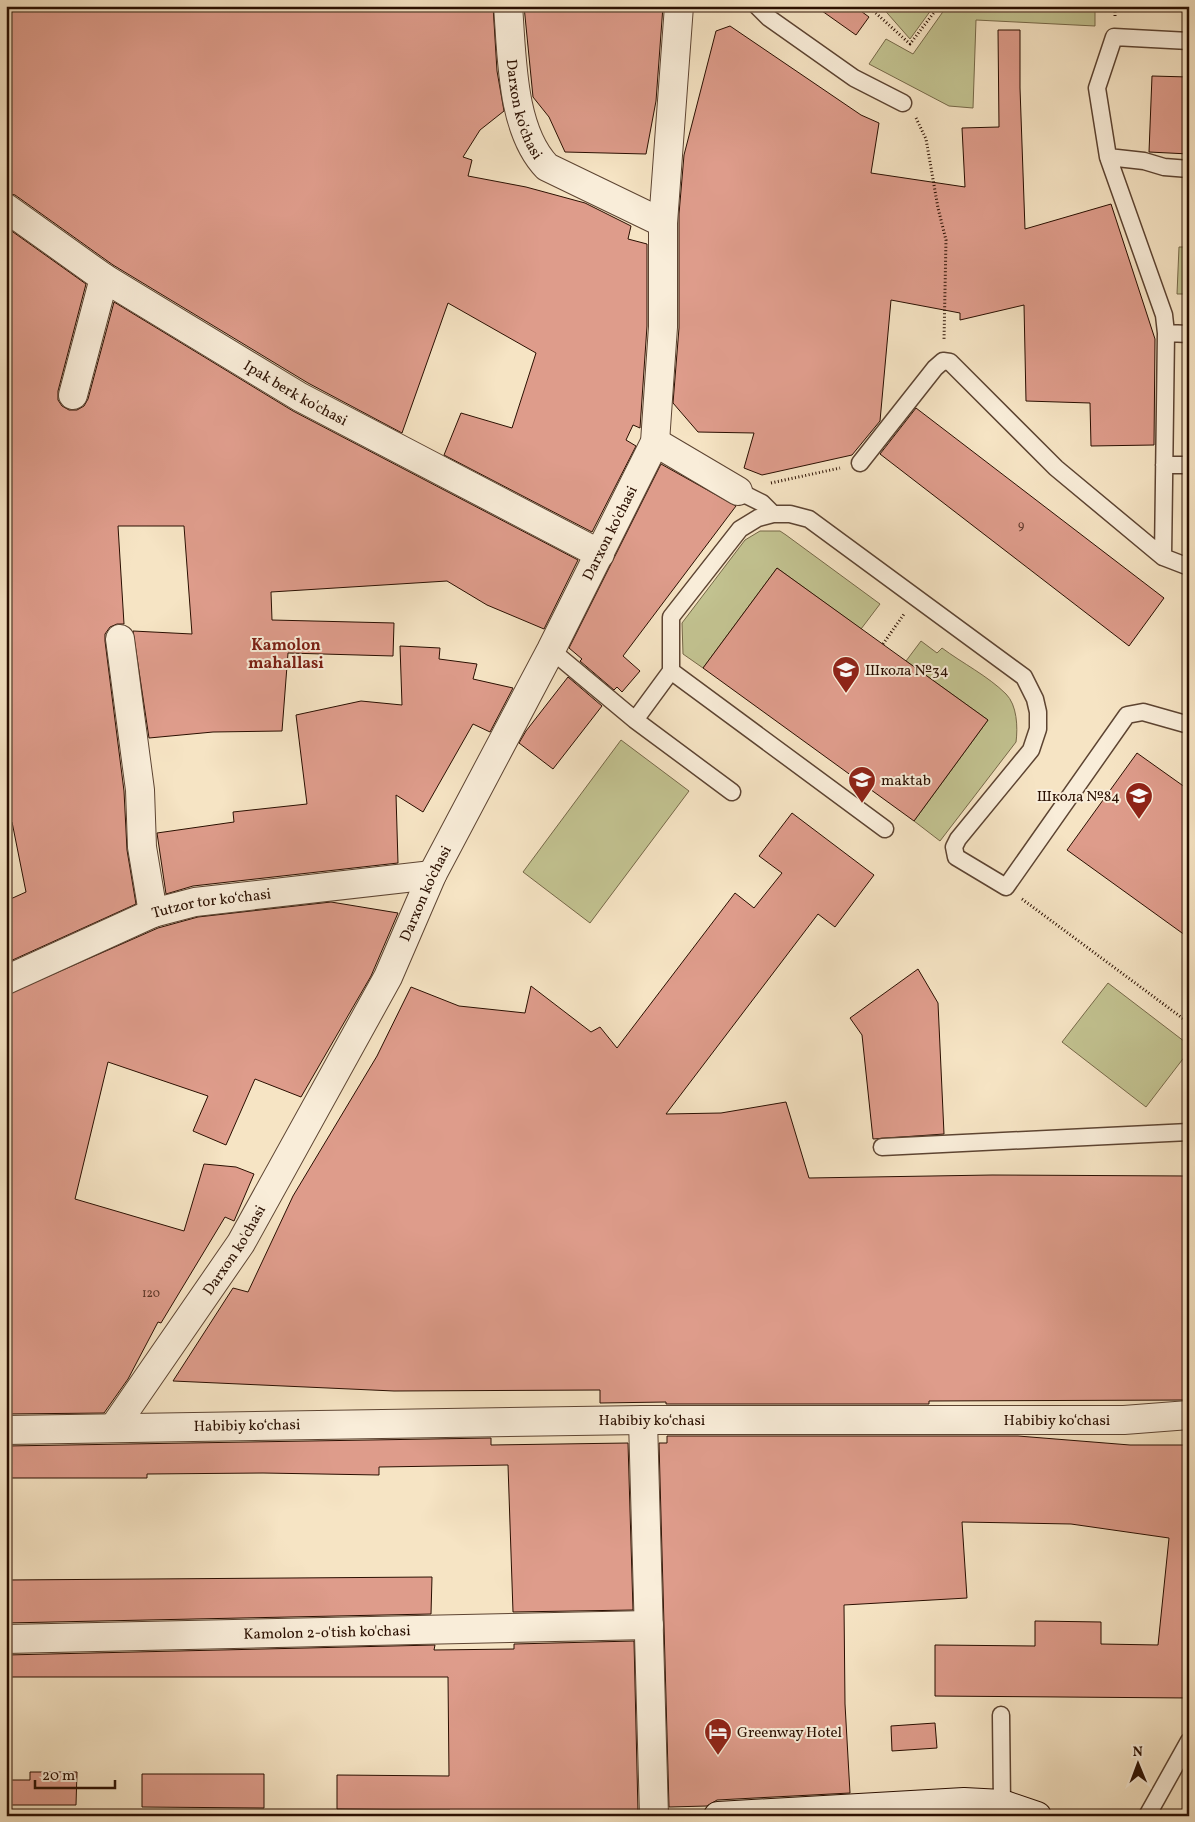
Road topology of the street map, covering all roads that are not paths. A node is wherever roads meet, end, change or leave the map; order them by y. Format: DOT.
graph roads {
  1 [pos="508,6"];
  2 [pos="679,6"];
  3 [pos="757,6"];
  4 [pos="1189,40"];
  5 [pos="903,103"];
  6 [pos="1108,157"];
  7 [pos="1189,169"];
  8 [pos="6,208"];
  9 [pos="664,223"];
  10 [pos="104,278"];
  11 [pos="1166,333"];
  12 [pos="1189,334"];
  13 [pos="73,395"];
  14 [pos="655,442"];
  15 [pos="860,463"];
  16 [pos="1164,465"];
  17 [pos="1189,465"];
  18 [pos="738,491"];
  19 [pos="773,514"];
  20 [pos="600,554"];
  21 [pos="1163,557"];
  22 [pos="1189,567"];
  23 [pos="120,639"];
  24 [pos="551,650"];
  25 [pos="671,671"];
  26 [pos="635,720"];
  27 [pos="1189,725"];
  28 [pos="732,792"];
  29 [pos="885,830"];
  30 [pos="432,875"];
  31 [pos="152,913"];
  32 [pos="6,980"];
  33 [pos="1189,1132"];
  34 [pos="882,1147"];
  35 [pos="1189,1415"];
  36 [pos="643,1420"];
  37 [pos="114,1427"];
  38 [pos="6,1430"];
  39 [pos="649,1625"];
  40 [pos="6,1640"];
  41 [pos="1000,1715"];
  42 [pos="1189,1741"];
  43 [pos="1002,1804"];
  44 [pos="654,1816"];
  45 [pos="718,1816"];
  46 [pos="1038,1816"];
  47 [pos="1147,1816"];
  1 -- 9 [label="street, Darxon ko'chasi"];
  2 -- 9 [label="street, Darxon ko'chasi"];
  3 -- 5 [label="lane"];
  4 -- 6 [label="lane"];
  6 -- 7 [label="lane"];
  6 -- 11 [label="lane"];
  8 -- 10 [label="street, Ipak berk ko'chasi"];
  9 -- 14 [label="street, Darxon ko'chasi"];
  10 -- 13 [label="street"];
  10 -- 20 [label="street, Ipak berk ko'chasi"];
  11 -- 12 [label="lane"];
  11 -- 16 [label="lane"];
  14 -- 18 [label="street"];
  14 -- 20 [label="street, Darxon ko'chasi"];
  15 -- 21 [label="lane"];
  16 -- 17 [label="lane"];
  16 -- 21 [label="lane"];
  18 -- 19 [label="lane"];
  19 -- 25 [label="lane"];
  19 -- 27 [label="lane"];
  20 -- 24 [label="street, Darxon ko'chasi"];
  21 -- 22 [label="lane"];
  23 -- 31 [label="street"];
  24 -- 26 [label="lane"];
  24 -- 30 [label="street, Darxon ko'chasi"];
  25 -- 26 [label="lane"];
  25 -- 29 [label="lane"];
  26 -- 28 [label="lane"];
  30 -- 31 [label="street, Tutzor tor ko‘chasi"];
  30 -- 37 [label="street, Darxon ko'chasi"];
  31 -- 32 [label="street, Tutzor tor ko‘chasi"];
  33 -- 34 [label="lane"];
  35 -- 36 [label="street, Habibiy koʻchasi"];
  36 -- 37 [label="street, Habibiy koʻchasi"];
  36 -- 39 [label="street"];
  37 -- 38 [label="street"];
  39 -- 40 [label="street, Kamolon 2-o'tish ko'chasi"];
  39 -- 44 [label="street"];
  41 -- 43 [label="lane"];
  42 -- 47 [label="lane"];
  43 -- 45 [label="street"];
  43 -- 46 [label="street"];
}
